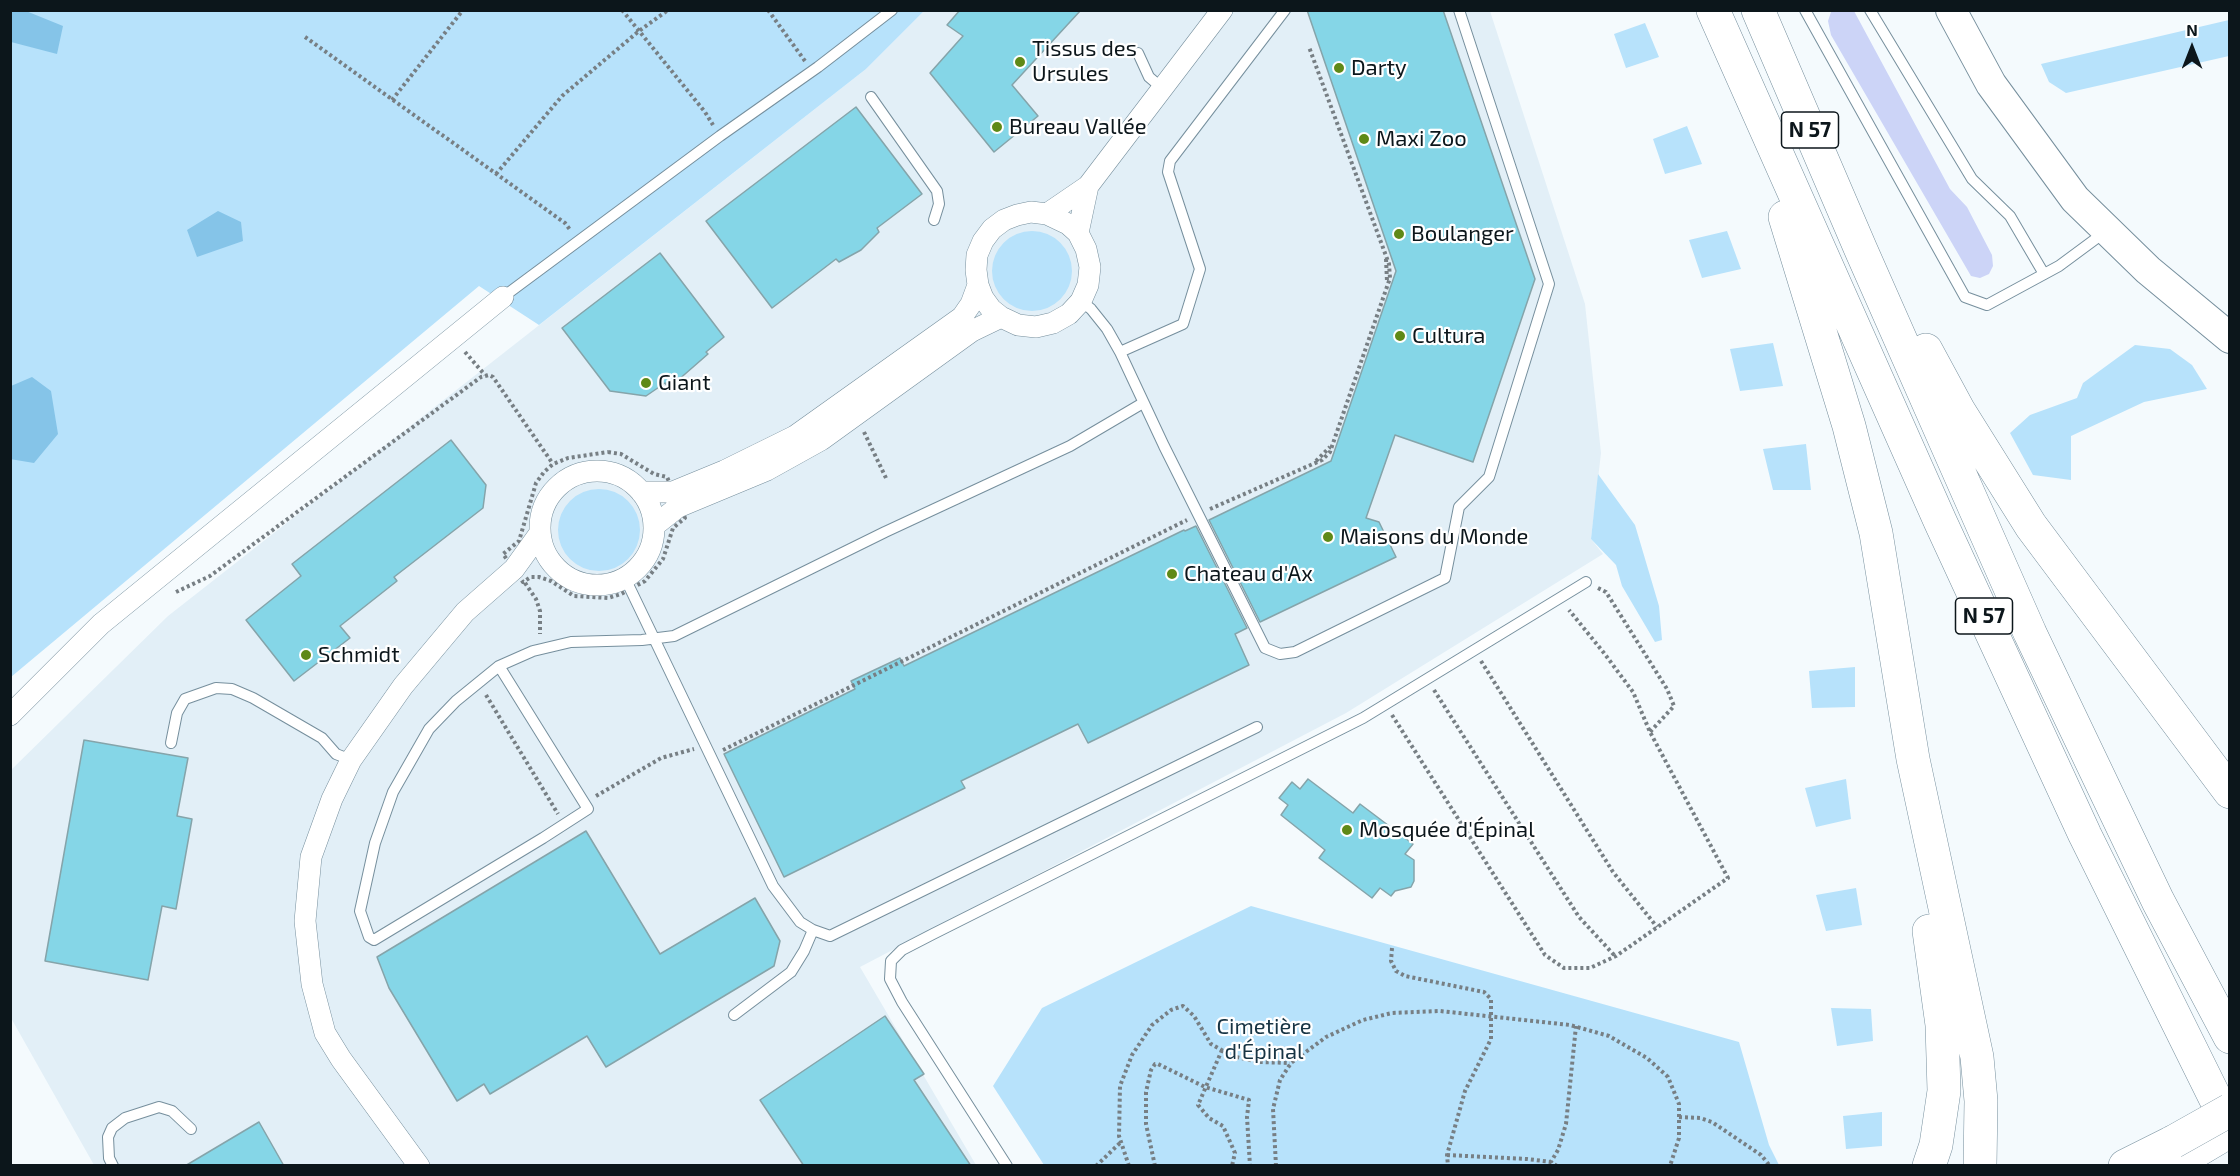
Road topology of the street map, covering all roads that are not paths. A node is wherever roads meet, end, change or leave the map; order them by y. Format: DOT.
graph roads {
  1 [pos="892,10"];
  2 [pos="1222,10"];
  3 [pos="1285,10"];
  4 [pos="1459,10"];
  5 [pos="1713,10"];
  6 [pos="1758,10"];
  7 [pos="1806,10"];
  8 [pos="1869,10"];
  9 [pos="1951,10"];
  10 [pos="1138,53"];
  11 [pos="1162,88"];
  12 [pos="871,97"];
  13 [pos="1750,97"];
  14 [pos="1088,186"];
  15 [pos="1047,214"];
  16 [pos="934,220"];
  17 [pos="2108,230"];
  18 [pos="1078,233"];
  19 [pos="1861,250"];
  20 [pos="2044,274"];
  21 [pos="978,285"];
  22 [pos="503,297"];
  23 [pos="1081,301"];
  24 [pos="1001,317"];
  25 [pos="2229,338"];
  26 [pos="1120,352"];
  27 [pos="1143,403"];
  28 [pos="641,492"];
  29 [pos="676,499"];
  30 [pos="654,526"];
  31 [pos="540,533"];
  32 [pos="552,564"];
  33 [pos="509,567"];
  34 [pos="1586,582"];
  35 [pos="628,583"];
  36 [pos="655,638"];
  37 [pos="499,666"];
  38 [pos="10,715"];
  39 [pos="1257,727"];
  40 [pos="171,743"];
  41 [pos="1913,759"];
  42 [pos="351,760"];
  43 [pos="2229,792"];
  44 [pos="813,930"];
  45 [pos="734,1015"];
  46 [pos="2229,1037"];
  47 [pos="2229,1110"];
  48 [pos="191,1129"];
  49 [pos="2229,1130"];
  50 [pos="2175,1155"];
  51 [pos="113,1166"];
  52 [pos="419,1166"];
  53 [pos="1007,1166"];
  54 [pos="1929,1166"];
  55 [pos="1980,1166"];
  56 [pos="2125,1166"];
  1 -- 22 [label="lane"];
  2 -- 11 [label="street"];
  3 -- 26 [label="lane"];
  4 -- 27 [label="lane"];
  5 -- 13 [label="main road, N 57"];
  6 -- 19 [label="main road, N 57"];
  7 -- 20 [label="lane"];
  8 -- 20 [label="lane"];
  9 -- 17 [label="street"];
  10 -- 11 [label="lane"];
  11 -- 14 [label="street"];
  12 -- 16 [label="lane"];
  13 -- 41 [label="main road"];
  13 -- 49 [label="main road, N 57"];
  14 -- 15 [label="street"];
  14 -- 18 [label="street"];
  15 -- 18 [label="street"];
  15 -- 21 [label="street"];
  17 -- 20 [label="lane"];
  17 -- 25 [label="street"];
  18 -- 23 [label="street"];
  19 -- 43 [label="main road"];
  19 -- 46 [label="main road, N 57"];
  21 -- 24 [label="street"];
  21 -- 29 [label="street"];
  22 -- 38 [label="street"];
  23 -- 24 [label="street"];
  23 -- 26 [label="lane"];
  24 -- 29 [label="street"];
  26 -- 27 [label="lane"];
  27 -- 36 [label="lane"];
  28 -- 29 [label="street"];
  28 -- 30 [label="street"];
  28 -- 31 [label="street"];
  29 -- 30 [label="street"];
  30 -- 35 [label="street"];
  31 -- 32 [label="street"];
  31 -- 33 [label="street"];
  32 -- 33 [label="street"];
  32 -- 35 [label="street"];
  33 -- 42 [label="street"];
  34 -- 53 [label="lane"];
  35 -- 36 [label="lane"];
  36 -- 37 [label="lane"];
  36 -- 44 [label="lane"];
  37 -- 37 [label="lane"];
  39 -- 44 [label="lane"];
  40 -- 42 [label="lane"];
  41 -- 54 [label="main road"];
  41 -- 55 [label="main road"];
  42 -- 52 [label="street"];
  44 -- 45 [label="lane"];
  47 -- 50 [label="main road, bridge"];
  48 -- 51 [label="lane"];
  49 -- 50 [label="main road"];
  50 -- 56 [label="main road"];
}
